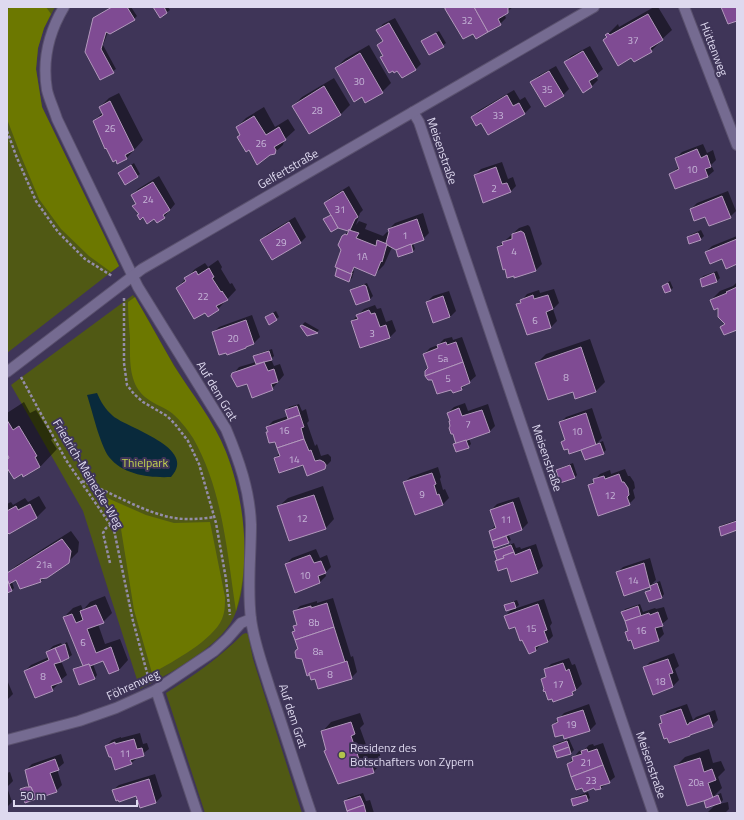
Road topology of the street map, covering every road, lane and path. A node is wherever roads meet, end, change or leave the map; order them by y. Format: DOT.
graph roads {
  1 [pos="64,7"];
  2 [pos="594,7"];
  3 [pos="684,7"];
  4 [pos="413,112"];
  5 [pos="7,131"];
  6 [pos="737,144"];
  7 [pos="132,276"];
  8 [pos="112,277"];
  9 [pos="124,296"];
  10 [pos="7,372"];
  11 [pos="21,376"];
  12 [pos="82,481"];
  13 [pos="215,517"];
  14 [pos="111,525"];
  15 [pos="110,563"];
  16 [pos="230,616"];
  17 [pos="251,619"];
  18 [pos="150,680"];
  19 [pos="156,690"];
  20 [pos="7,740"];
  21 [pos="197,813"];
  22 [pos="311,813"];
  23 [pos="653,813"];
  1 -- 7 [label="street, Auf dem Grat"];
  2 -- 4 [label="street, Gelfertstraße"];
  3 -- 6 [label="street, Hüttenweg"];
  4 -- 7 [label="street, Gelfertstraße"];
  4 -- 23 [label="street, Meisenstraße"];
  5 -- 8 [label="path"];
  7 -- 10 [label="street, Gelfertstraße"];
  7 -- 17 [label="street, Auf dem Grat"];
  9 -- 13 [label="path"];
  11 -- 12 [label="path, Friedrich-Meinecke-Weg"];
  12 -- 13 [label="path"];
  12 -- 14 [label="path, Friedrich-Meinecke-Weg"];
  13 -- 16 [label="path"];
  14 -- 15 [label="path"];
  14 -- 18 [label="path, Friedrich-Meinecke-Weg"];
  17 -- 19 [label="street, Föhrenweg"];
  17 -- 22 [label="street, Auf dem Grat"];
  19 -- 20 [label="street, Föhrenweg"];
  19 -- 21 [label="street"];
}
